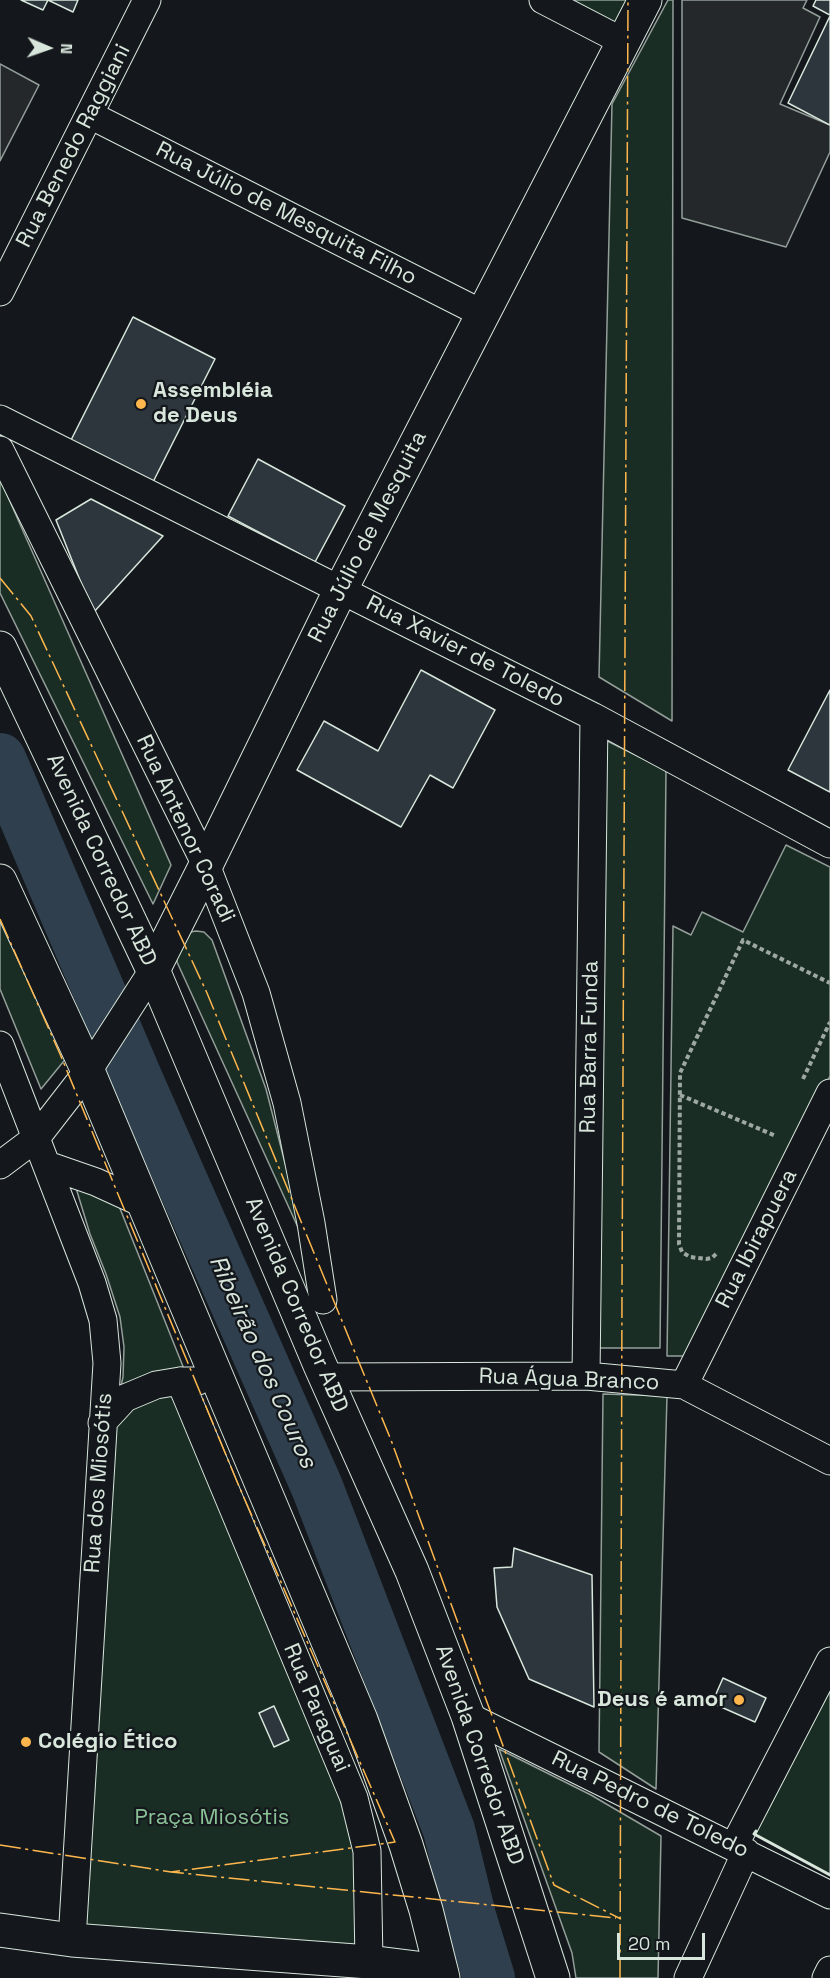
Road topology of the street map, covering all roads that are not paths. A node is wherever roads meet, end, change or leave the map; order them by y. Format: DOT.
graph roads {
  1 [pos="147,0"];
  2 [pos="543,0"];
  3 [pos="645,0"];
  4 [pos="624,42"];
  5 [pos="90,115"];
  6 [pos="0,292"];
  7 [pos="483,314"];
  8 [pos="0,419"];
  9 [pos="0,450"];
  10 [pos="341,589"];
  11 [pos="0,648"];
  12 [pos="594,717"];
  13 [pos="830,844"];
  14 [pos="206,865"];
  15 [pos="0,881"];
  16 [pos="146,981"];
  17 [pos="0,1045"];
  18 [pos="96,1058"];
  19 [pos="830,1093"];
  20 [pos="36,1138"];
  21 [pos="0,1165"];
  22 [pos="48,1165"];
  23 [pos="144,1204"];
  24 [pos="323,1300"];
  25 [pos="586,1376"];
  26 [pos="326,1377"];
  27 [pos="180,1381"];
  28 [pos="684,1385"];
  29 [pos="220,1386"];
  30 [pos="102,1423"];
  31 [pos="830,1461"];
  32 [pos="215,1465"];
  33 [pos="830,1661"];
  34 [pos="468,1716"];
  35 [pos="740,1849"];
  36 [pos="830,1895"];
  37 [pos="0,1930"];
  38 [pos="72,1940"];
  39 [pos="369,1962"];
  40 [pos="830,1970"];
  41 [pos="442,1974"];
  42 [pos="553,1978"];
  43 [pos="688,1978"];
  44 [pos="826,1978"];
  1 -- 5 [label="street, Rua Benedo Raggiani"];
  2 -- 4 [label="street"];
  3 -- 4 [label="main road, Rua Júlio de Mesquita"];
  4 -- 7 [label="main road, Rua Júlio de Mesquita"];
  5 -- 6 [label="street, Rua Benedo Raggiani"];
  5 -- 7 [label="street, Rua Júlio de Mesquita Filho"];
  7 -- 10 [label="main road, Rua Júlio de Mesquita"];
  8 -- 10 [label="street, Rua Xavier de Toledo"];
  9 -- 14 [label="street, Rua Antenor Coradi"];
  10 -- 12 [label="street, Rua Xavier de Toledo"];
  10 -- 14 [label="main road, Rua Júlio de Mesquita"];
  11 -- 16 [label="main road, Avenida Corredor ABD"];
  12 -- 13 [label="street, Rua Xavier de Toledo"];
  12 -- 25 [label="street, Rua Barra Funda"];
  14 -- 16 [label="main road, Rua Júlio de Mesquita"];
  14 -- 24 [label="street, Rua Antenor Coradi"];
  15 -- 18 [label="main road"];
  16 -- 18 [label="street, Rua Júlio de Mesquita"];
  16 -- 26 [label="main road, Avenida Corredor ABD"];
  17 -- 20 [label="street, Rua dos Miosótis"];
  18 -- 20 [label="street, Rua Júlio de Mesquita"];
  18 -- 23 [label="main road"];
  19 -- 28 [label="street, Rua Ibirapuera"];
  20 -- 21 [label="street, Rua Júlio de Mesquita"];
  20 -- 22 [label="street, Rua dos Miosótis"];
  22 -- 23 [label="street"];
  22 -- 30 [label="street, Rua dos Miosótis"];
  23 -- 29 [label="main road"];
  25 -- 26 [label="street, Rua Água Branco"];
  25 -- 28 [label="street, Rua Água Branco"];
  26 -- 34 [label="main road, Avenida Corredor ABD"];
  27 -- 29 [label="street"];
  27 -- 30 [label="street"];
  27 -- 32 [label="street, Rua Paraguai"];
  28 -- 31 [label="street, Rua Água Branco"];
  29 -- 32 [label="street, Rua Paraguai"];
  29 -- 41 [label="main road"];
  30 -- 38 [label="street, Rua dos Miosótis"];
  32 -- 39 [label="street, Rua Paraguai"];
  33 -- 35 [label="street"];
  34 -- 35 [label="street, Rua Pedro de Toledo"];
  34 -- 42 [label="main road, Avenida Corredor ABD"];
  35 -- 36 [label="street, Rua Pedro de Toledo"];
  35 -- 43 [label="street"];
  37 -- 38 [label="main road"];
  38 -- 39 [label="main road"];
  39 -- 41 [label="main road"];
  40 -- 44 [label="street"];
}
